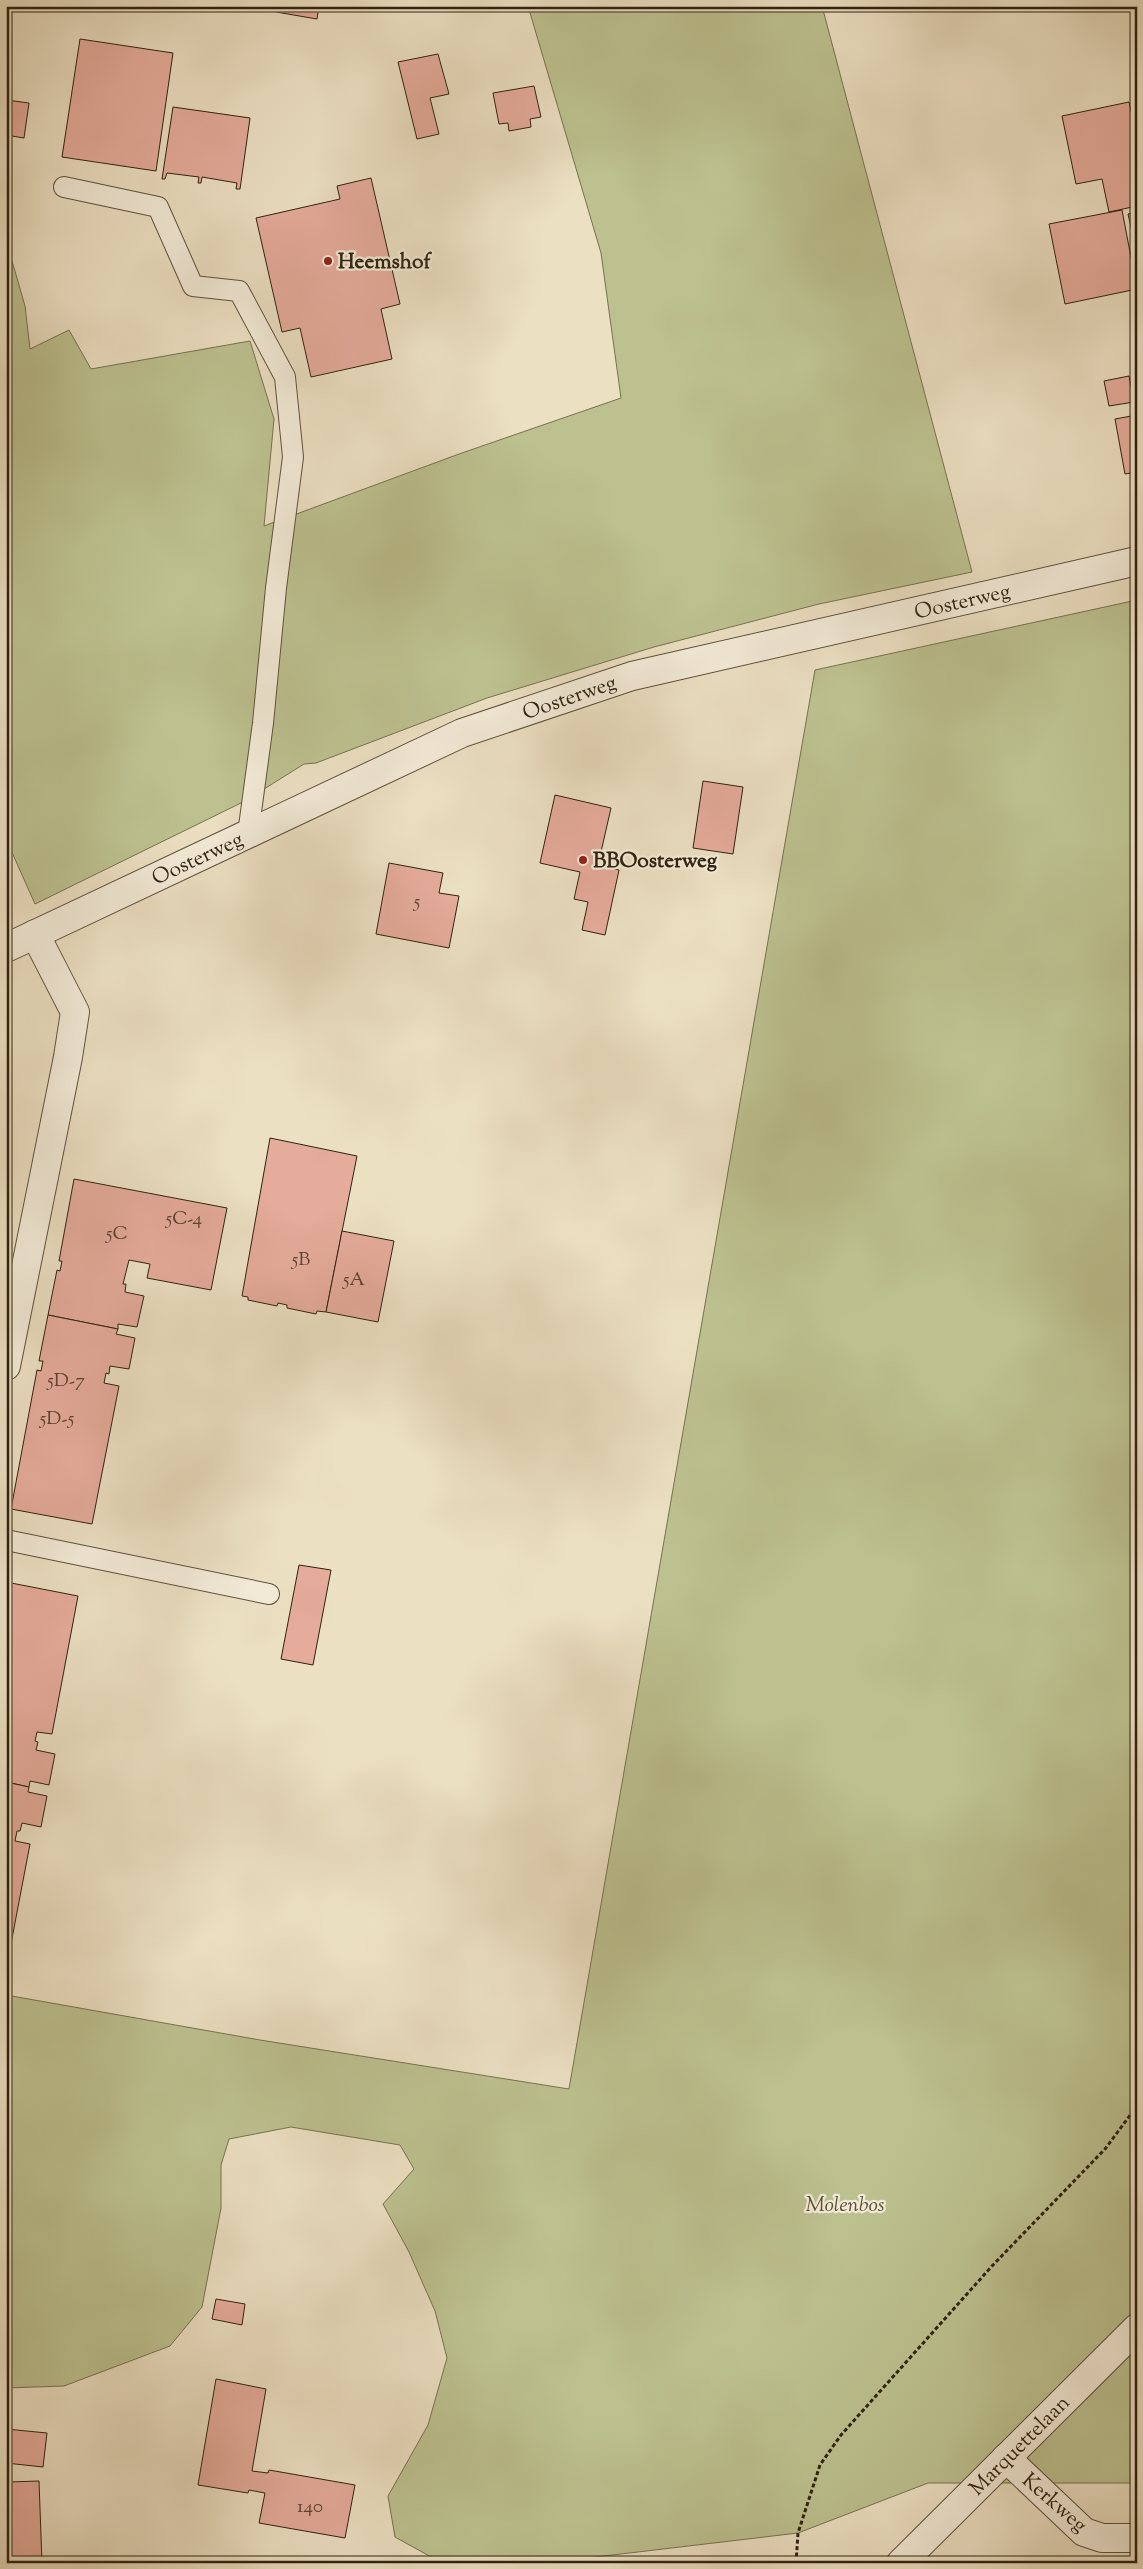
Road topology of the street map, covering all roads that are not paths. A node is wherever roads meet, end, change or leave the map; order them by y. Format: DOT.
graph roads {
  1 [pos="64,187"];
  2 [pos="1137,562"];
  3 [pos="248,834"];
  4 [pos="35,934"];
  5 [pos="6,948"];
  6 [pos="6,1366"];
  7 [pos="6,1540"];
  8 [pos="269,1594"];
  9 [pos="1137,2328"];
  10 [pos="1006,2458"];
  11 [pos="1137,2538"];
  12 [pos="901,2563"];
  1 -- 3 [label="lane"];
  2 -- 3 [label="street, Oosterweg"];
  3 -- 4 [label="street, Oosterweg"];
  4 -- 5 [label="street, Oosterweg"];
  4 -- 6 [label="street"];
  7 -- 8 [label="lane"];
  9 -- 10 [label="street, Marquettelaan"];
  10 -- 11 [label="street, Kerkweg"];
  10 -- 12 [label="street, Marquettelaan"];
}
